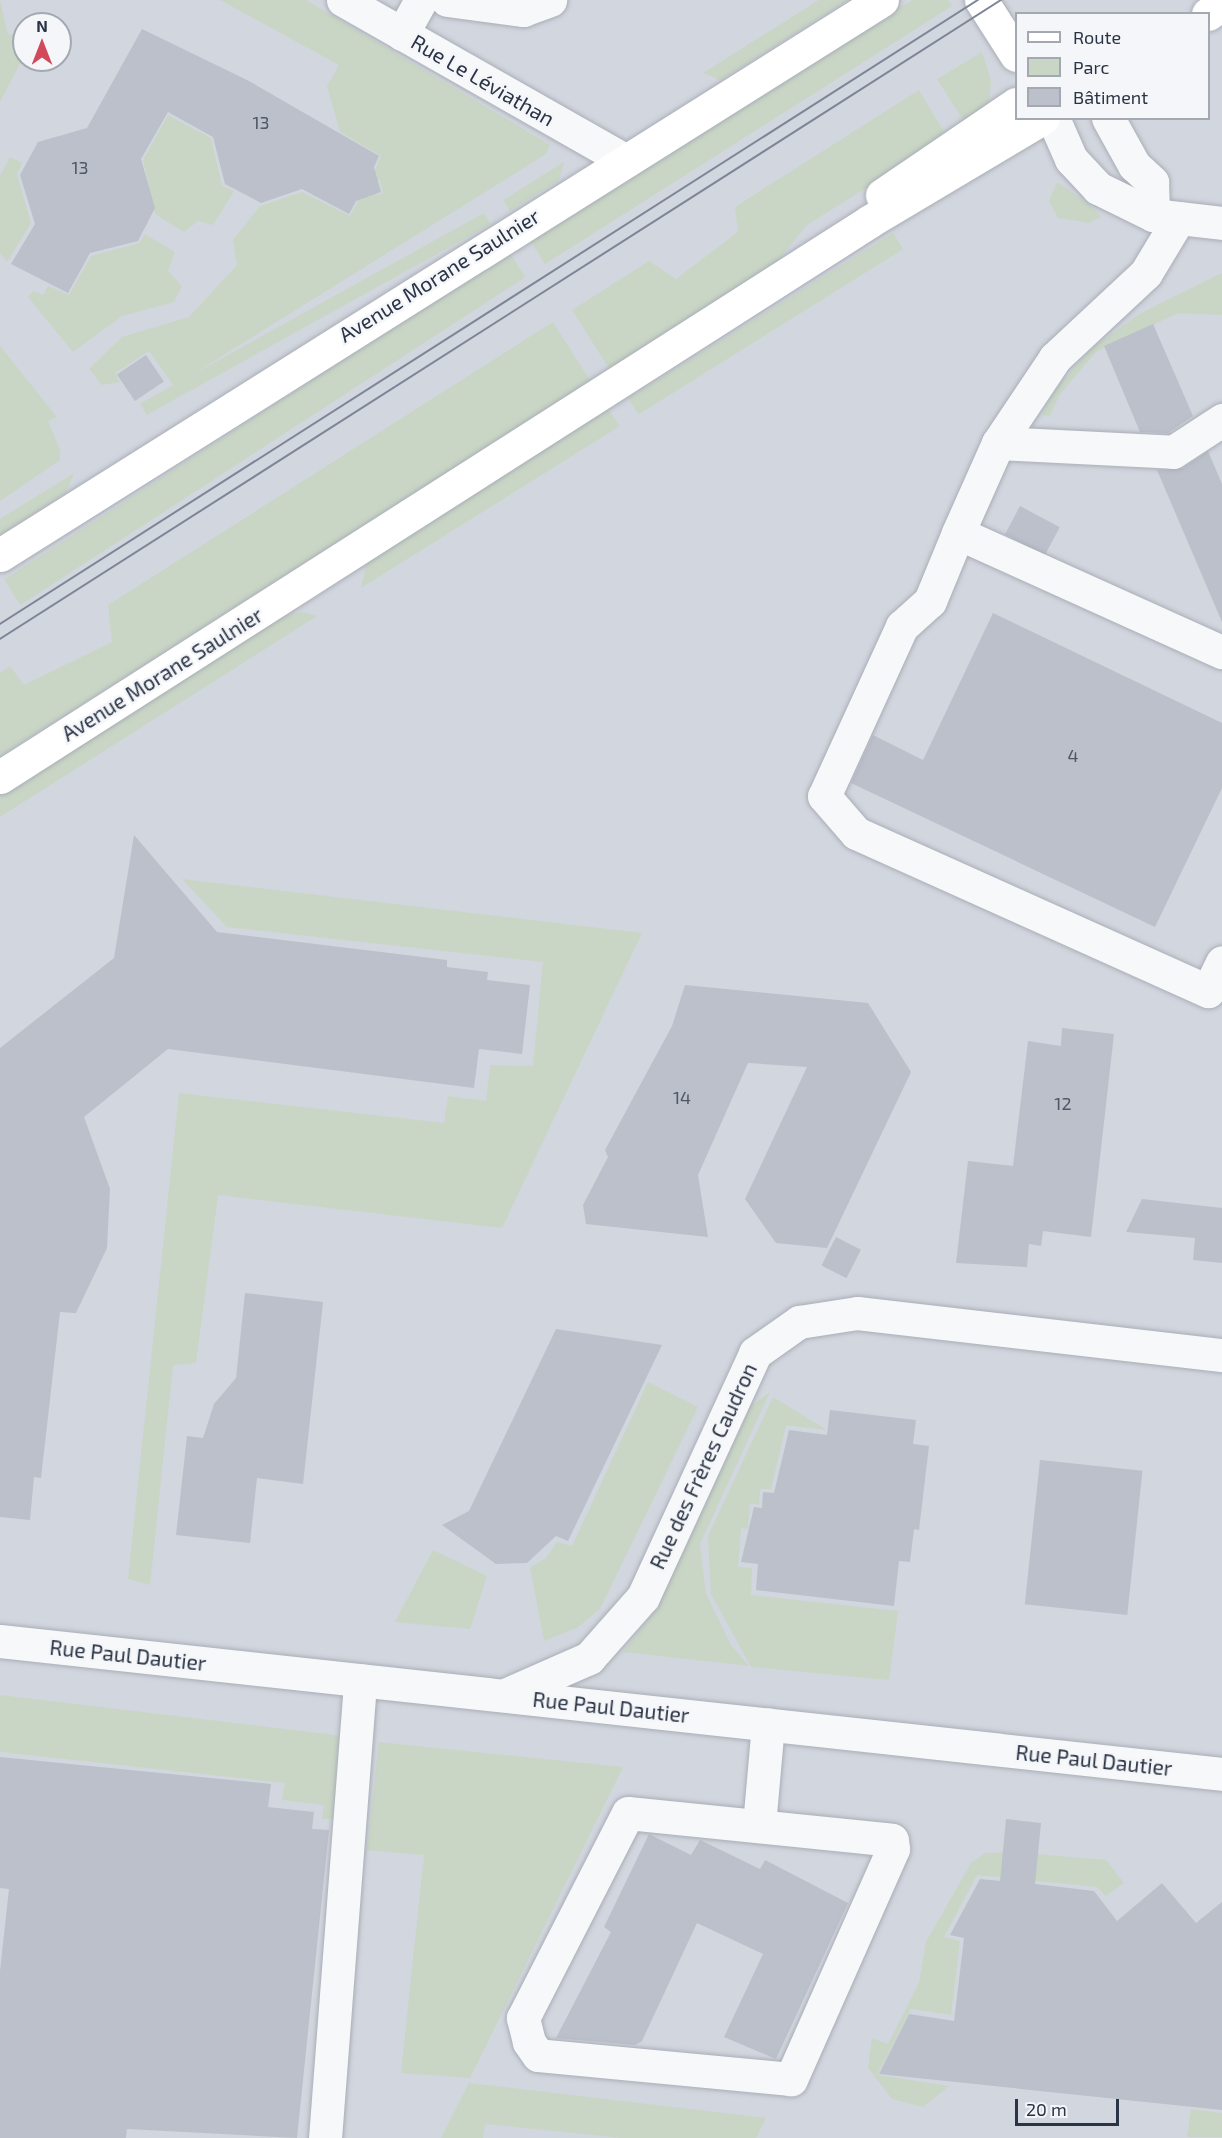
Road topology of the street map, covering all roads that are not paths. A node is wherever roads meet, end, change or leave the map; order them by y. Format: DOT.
graph roads {
  1 [pos="343,0"];
  2 [pos="421,0"];
  3 [pos="447,0"];
  4 [pos="550,0"];
  5 [pos="882,0"];
  6 [pos="981,0"];
  7 [pos="402,34"];
  8 [pos="1015,52"];
  9 [pos="1015,105"];
  10 [pos="1040,120"];
  11 [pos="1054,120"];
  12 [pos="1109,120"];
  13 [pos="623,159"];
  14 [pos="1166,216"];
  15 [pos="870,221"];
  16 [pos="1222,222"];
  17 [pos="1222,420"];
  18 [pos="998,443"];
  19 [pos="958,533"];
  20 [pos="0,555"];
  21 [pos="1222,652"];
  22 [pos="0,777"];
  23 [pos="1222,962"];
  24 [pos="1222,1355"];
  25 [pos="0,1641"];
  26 [pos="360,1680"];
  27 [pos="506,1695"];
  28 [pos="768,1724"];
  29 [pos="1222,1774"];
  30 [pos="759,1824"];
  31 [pos="325,2138"];
  1 -- 7 [label="street, Rue Le Léviathan"];
  2 -- 7 [label="street"];
  3 -- 4 [label="street"];
  5 -- 13 [label="main road, Avenue Morane Saulnier"];
  6 -- 8 [label="main road"];
  7 -- 13 [label="street, Rue Le Léviathan"];
  9 -- 15 [label="main road"];
  10 -- 15 [label="main road, Avenue Morane Saulnier"];
  11 -- 14 [label="street"];
  12 -- 14 [label="street"];
  13 -- 20 [label="main road, Avenue Morane Saulnier"];
  14 -- 16 [label="street"];
  14 -- 18 [label="street"];
  15 -- 22 [label="main road, Avenue Morane Saulnier"];
  17 -- 18 [label="street"];
  18 -- 19 [label="street"];
  19 -- 21 [label="street"];
  19 -- 23 [label="street"];
  24 -- 27 [label="street, Rue des Frères Caudron"];
  25 -- 26 [label="street, Rue Paul Dautier"];
  26 -- 27 [label="street, Rue Paul Dautier"];
  26 -- 31 [label="street"];
  27 -- 28 [label="street, Rue Paul Dautier"];
  28 -- 29 [label="street, Rue Paul Dautier"];
  28 -- 30 [label="street"];
  30 -- 30 [label="street"];
}
